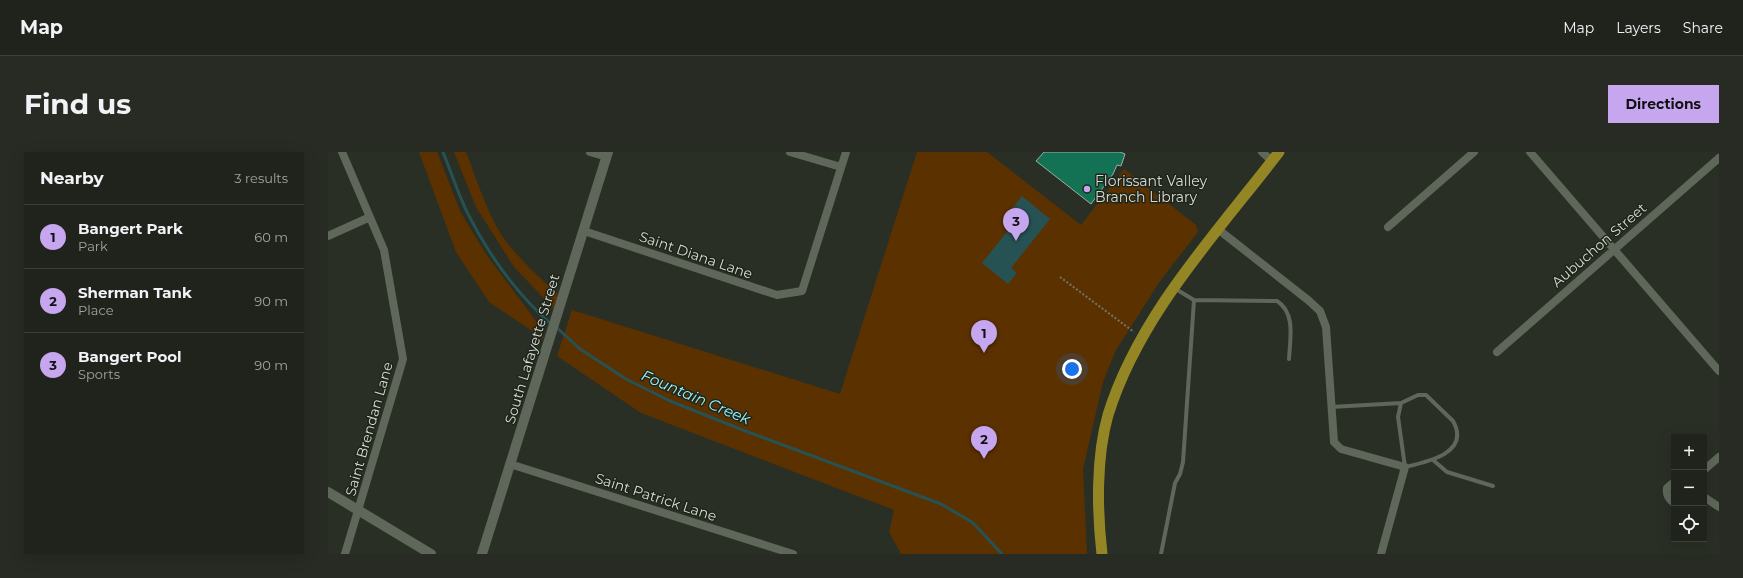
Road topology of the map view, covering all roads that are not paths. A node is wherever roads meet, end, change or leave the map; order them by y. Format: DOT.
graph roads {
  1 [pos="342,152"];
  2 [pos="590,152"];
  3 [pos="790,152"];
  4 [pos="846,152"];
  5 [pos="1262,152"];
  6 [pos="1474,152"];
  7 [pos="1530,152"];
  8 [pos="607,155"];
  9 [pos="1276,156"];
  10 [pos="1719,158"];
  11 [pos="842,167"];
  12 [pos="370,217"];
  13 [pos="1388,227"];
  14 [pos="1219,230"];
  15 [pos="584,231"];
  16 [pos="328,236"];
  17 [pos="1614,249"];
  18 [pos="1173,288"];
  19 [pos="1194,300"];
  20 [pos="1497,352"];
  21 [pos="1289,359"];
  22 [pos="1719,371"];
  23 [pos="1401,403"];
  24 [pos="1331,407"];
  25 [pos="1719,457"];
  26 [pos="1433,460"];
  27 [pos="510,464"];
  28 [pos="1405,467"];
  29 [pos="1707,467"];
  30 [pos="1671,485"];
  31 [pos="1493,486"];
  32 [pos="328,492"];
  33 [pos="1707,499"];
  34 [pos="1671,501"];
  35 [pos="1719,507"];
  36 [pos="359,510"];
  37 [pos="345,554"];
  38 [pos="430,554"];
  39 [pos="482,554"];
  40 [pos="794,554"];
  41 [pos="1102,554"];
  42 [pos="1161,554"];
  43 [pos="1381,554"];
  1 -- 12 [label="street, Saint Brendan Lane"];
  2 -- 8 [label="street"];
  3 -- 11 [label="street"];
  4 -- 11 [label="street"];
  5 -- 9 [label="street"];
  6 -- 13 [label="street"];
  7 -- 17 [label="street"];
  8 -- 15 [label="street, South Lafayette Street"];
  9 -- 14 [label="main road"];
  10 -- 17 [label="street, Aubuchon Street"];
  11 -- 15 [label="street, Saint Diana Lane"];
  12 -- 16 [label="street"];
  12 -- 36 [label="street, Saint Brendan Lane"];
  14 -- 18 [label="main road"];
  14 -- 24 [label="street"];
  15 -- 27 [label="street, South Lafayette Street"];
  17 -- 20 [label="street, Aubuchon Street"];
  17 -- 22 [label="street"];
  18 -- 19 [label="lane"];
  18 -- 41 [label="main road"];
  19 -- 21 [label="lane"];
  19 -- 42 [label="lane"];
  23 -- 24 [label="lane"];
  23 -- 26 [label="lane"];
  23 -- 28 [label="lane"];
  24 -- 28 [label="street"];
  25 -- 29 [label="street"];
  26 -- 28 [label="lane"];
  26 -- 31 [label="lane"];
  27 -- 39 [label="street, South Lafayette Street"];
  27 -- 40 [label="street, Saint Patrick Lane"];
  28 -- 43 [label="street"];
  30 -- 34 [label="street"];
  32 -- 36 [label="street"];
  33 -- 35 [label="street"];
  36 -- 37 [label="street, Saint Brendan Lane"];
  36 -- 38 [label="street"];
}
